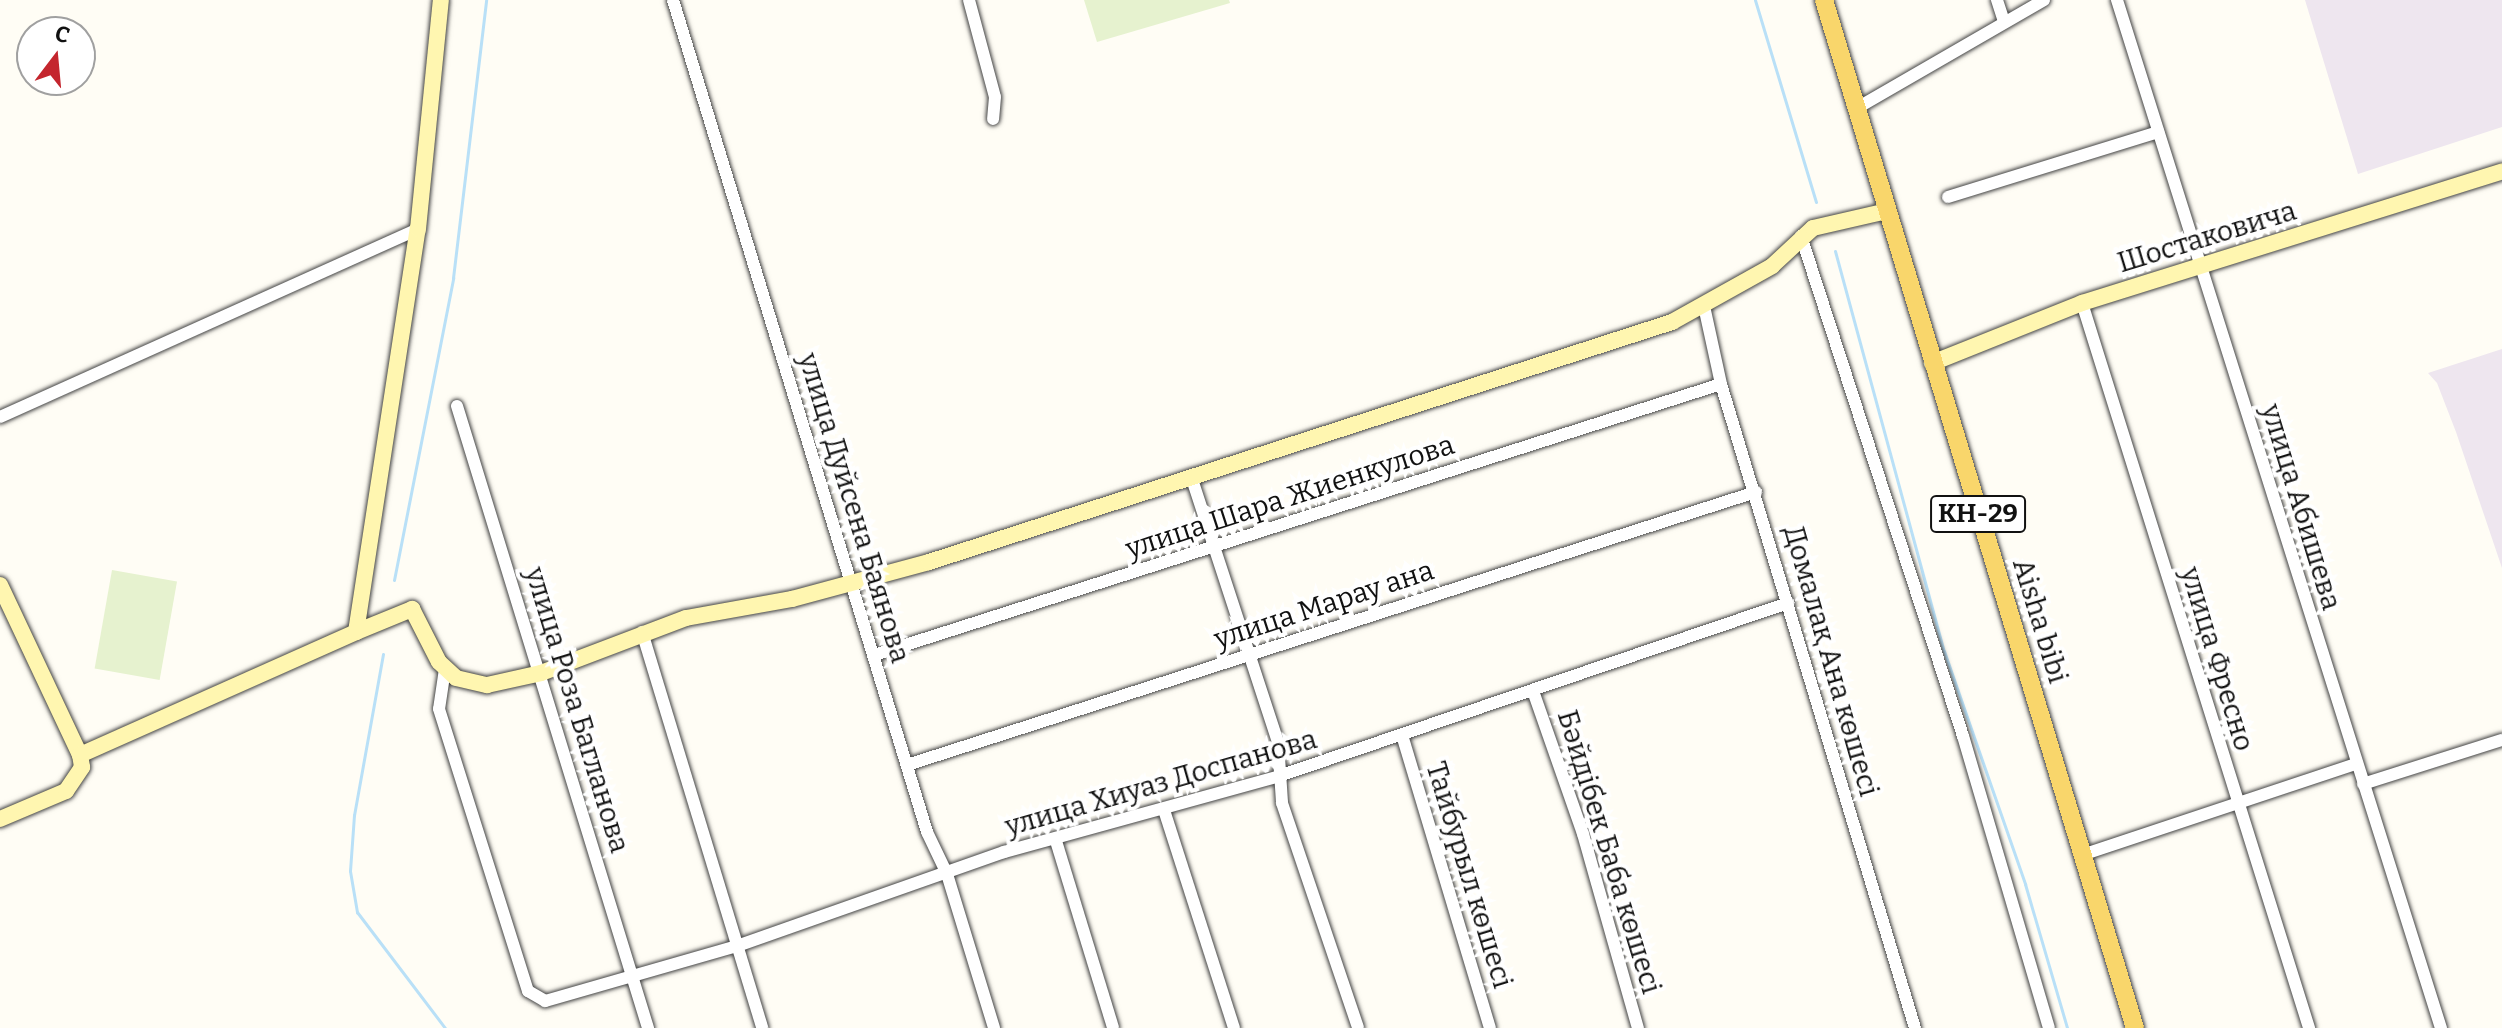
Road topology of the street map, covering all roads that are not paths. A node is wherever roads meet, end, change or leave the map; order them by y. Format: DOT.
graph roads {
  1 [pos="441,0"];
  2 [pos="673,0"];
  3 [pos="969,0"];
  4 [pos="1824,0"];
  5 [pos="1997,0"];
  6 [pos="2044,0"];
  7 [pos="2117,0"];
  8 [pos="2004,22"];
  9 [pos="1857,108"];
  10 [pos="993,119"];
  11 [pos="2158,132"];
  12 [pos="2502,171"];
  13 [pos="1948,197"];
  14 [pos="1887,211"];
  15 [pos="418,229"];
  16 [pos="1807,232"];
  17 [pos="2201,267"];
  18 [pos="2082,303"];
  19 [pos="1704,306"];
  20 [pos="1932,363"];
  21 [pos="1721,384"];
  22 [pos="457,406"];
  23 [pos="0,417"];
  24 [pos="1191,476"];
  25 [pos="1756,492"];
  26 [pos="1215,547"];
  27 [pos="854,581"];
  28 [pos="0,585"];
  29 [pos="1788,603"];
  30 [pos="356,632"];
  31 [pos="642,632"];
  32 [pos="874,655"];
  33 [pos="1247,656"];
  34 [pos="445,669"];
  35 [pos="541,673"];
  36 [pos="1533,691"];
  37 [pos="1402,735"];
  38 [pos="2502,740"];
  39 [pos="80,755"];
  40 [pos="2356,764"];
  41 [pos="907,765"];
  42 [pos="1279,776"];
  43 [pos="2363,784"];
  44 [pos="2236,802"];
  45 [pos="1164,810"];
  46 [pos="0,819"];
  47 [pos="1056,841"];
  48 [pos="2082,855"];
  49 [pos="947,874"];
  50 [pos="737,946"];
  51 [pos="633,977"];
  52 [pos="648,1028"];
  53 [pos="762,1028"];
  54 [pos="994,1028"];
  55 [pos="1113,1028"];
  56 [pos="1234,1028"];
  57 [pos="1358,1028"];
  58 [pos="1490,1028"];
  59 [pos="1638,1028"];
  60 [pos="1915,1028"];
  61 [pos="2049,1028"];
  62 [pos="2135,1028"];
  63 [pos="2309,1028"];
  64 [pos="2441,1028"];
  1 -- 15 [label="street"];
  2 -- 27 [label="street, улица Дуйсена Баянова"];
  3 -- 10 [label="street"];
  4 -- 9 [label="main road, Aisha bibi / КН-29"];
  5 -- 8 [label="street"];
  6 -- 8 [label="street"];
  7 -- 11 [label="street, улица Абишева"];
  8 -- 9 [label="street"];
  9 -- 14 [label="main road, Aisha bibi / КН-29"];
  11 -- 13 [label="street"];
  11 -- 17 [label="street, улица Абишева"];
  12 -- 17 [label="street, Шостаковича"];
  14 -- 16 [label="street"];
  14 -- 20 [label="main road, Aisha bibi / КН-29"];
  15 -- 23 [label="street"];
  15 -- 30 [label="street"];
  16 -- 19 [label="street"];
  16 -- 61 [label="street"];
  17 -- 18 [label="street, Шостаковича"];
  17 -- 40 [label="street, улица Абишева"];
  18 -- 20 [label="street, Шостаковича"];
  18 -- 44 [label="street, улица Фресно"];
  19 -- 21 [label="street, Домалақ Ана көшесі"];
  19 -- 24 [label="street"];
  20 -- 48 [label="main road, Aisha bibi / КН-29"];
  21 -- 25 [label="street, Домалақ Ана көшесі"];
  21 -- 26 [label="street, улица Шара Жиенкулова"];
  22 -- 35 [label="street, улица Роза Багланова"];
  24 -- 26 [label="street"];
  24 -- 27 [label="street"];
  25 -- 29 [label="street, Домалақ Ана көшесі"];
  25 -- 33 [label="street, улица Марау ана"];
  26 -- 32 [label="street, улица Шара Жиенкулова"];
  26 -- 33 [label="street"];
  27 -- 31 [label="street"];
  27 -- 32 [label="street, улица Дуйсена Баянова"];
  28 -- 39 [label="street"];
  29 -- 36 [label="street, улица Хиуаз Доспанова"];
  29 -- 60 [label="street, Домалақ Ана көшесі"];
  30 -- 34 [label="street"];
  30 -- 39 [label="street"];
  31 -- 35 [label="street"];
  31 -- 50 [label="street"];
  32 -- 41 [label="street, улица Дуйсена Баянова"];
  33 -- 41 [label="street, улица Марау ана"];
  33 -- 42 [label="street"];
  34 -- 35 [label="street"];
  34 -- 51 [label="street, улица Хиуаз Доспанова"];
  35 -- 51 [label="street, улица Роза Багланова"];
  36 -- 37 [label="street, улица Хиуаз Доспанова"];
  36 -- 59 [label="street, Бәйдібек Баба көшесі"];
  37 -- 42 [label="street, улица Хиуаз Доспанова"];
  37 -- 58 [label="street, Тайбурыл көшесі"];
  38 -- 43 [label="street"];
  39 -- 46 [label="street"];
  40 -- 43 [label="street, улица Абишева"];
  40 -- 44 [label="street"];
  41 -- 49 [label="street, улица Дуйсена Баянова"];
  42 -- 45 [label="street, улица Хиуаз Доспанова"];
  42 -- 57 [label="street"];
  43 -- 64 [label="street, улица Абишева"];
  44 -- 48 [label="street"];
  44 -- 63 [label="street, улица Фресно"];
  45 -- 47 [label="street, улица Хиуаз Доспанова"];
  45 -- 56 [label="street"];
  47 -- 49 [label="street, улица Хиуаз Доспанова"];
  47 -- 55 [label="street"];
  48 -- 62 [label="main road, Aisha bibi / КН-29"];
  49 -- 50 [label="street, улица Хиуаз Доспанова"];
  49 -- 54 [label="street, улица Дуйсена Баянова"];
  50 -- 51 [label="street, улица Хиуаз Доспанова"];
  50 -- 53 [label="street"];
  51 -- 52 [label="street, улица Роза Багланова"];
}
